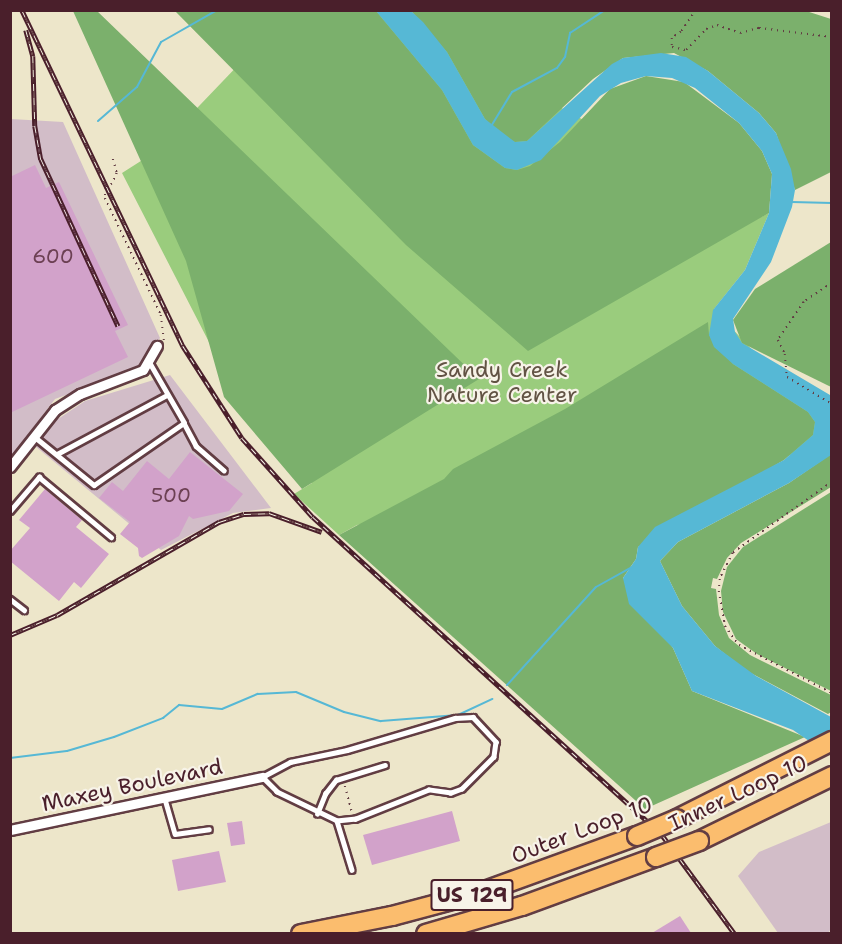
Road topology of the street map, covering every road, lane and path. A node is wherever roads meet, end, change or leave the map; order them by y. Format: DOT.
graph roads {
  1 [pos="696,10"];
  2 [pos="831,37"];
  3 [pos="113,159"];
  4 [pos="831,283"];
  5 [pos="157,346"];
  6 [pos="150,364"];
  7 [pos="167,395"];
  8 [pos="831,404"];
  9 [pos="184,423"];
  10 [pos="33,435"];
  11 [pos="57,454"];
  12 [pos="10,467"];
  13 [pos="224,470"];
  14 [pos="831,482"];
  15 [pos="10,511"];
  16 [pos="111,537"];
  17 [pos="10,599"];
  18 [pos="24,610"];
  19 [pos="831,693"];
  20 [pos="831,741"];
  21 [pos="385,765"];
  22 [pos="831,776"];
  23 [pos="262,777"];
  24 [pos="343,777"];
  25 [pos="165,799"];
  26 [pos="317,814"];
  27 [pos="354,819"];
  28 [pos="338,821"];
  29 [pos="209,829"];
  30 [pos="10,831"];
  31 [pos="352,870"];
  32 [pos="301,933"];
  33 [pos="426,933"];
  1 -- 2 [label="path"];
  3 -- 5 [label="path"];
  4 -- 8 [label="path"];
  5 -- 6 [label="street"];
  6 -- 7 [label="lane"];
  6 -- 10 [label="street"];
  7 -- 9 [label="lane"];
  7 -- 11 [label="lane"];
  9 -- 11 [label="lane"];
  9 -- 13 [label="lane"];
  10 -- 11 [label="lane"];
  10 -- 12 [label="street"];
  14 -- 19 [label="path"];
  15 -- 16 [label="lane"];
  17 -- 18 [label="lane"];
  20 -- 32 [label="highway, Outer Loop 10 / US 129, bridge"];
  21 -- 24 [label="lane"];
  22 -- 33 [label="highway, Inner Loop 10 / US 129, bridge"];
  23 -- 25 [label="street, Maxey Boulevard"];
  23 -- 26 [label="lane"];
  23 -- 27 [label="lane"];
  24 -- 26 [label="lane"];
  24 -- 27 [label="path"];
  25 -- 29 [label="lane"];
  25 -- 30 [label="street, Maxey Boulevard"];
  26 -- 28 [label="lane"];
  27 -- 28 [label="lane"];
  28 -- 31 [label="lane"];
}
